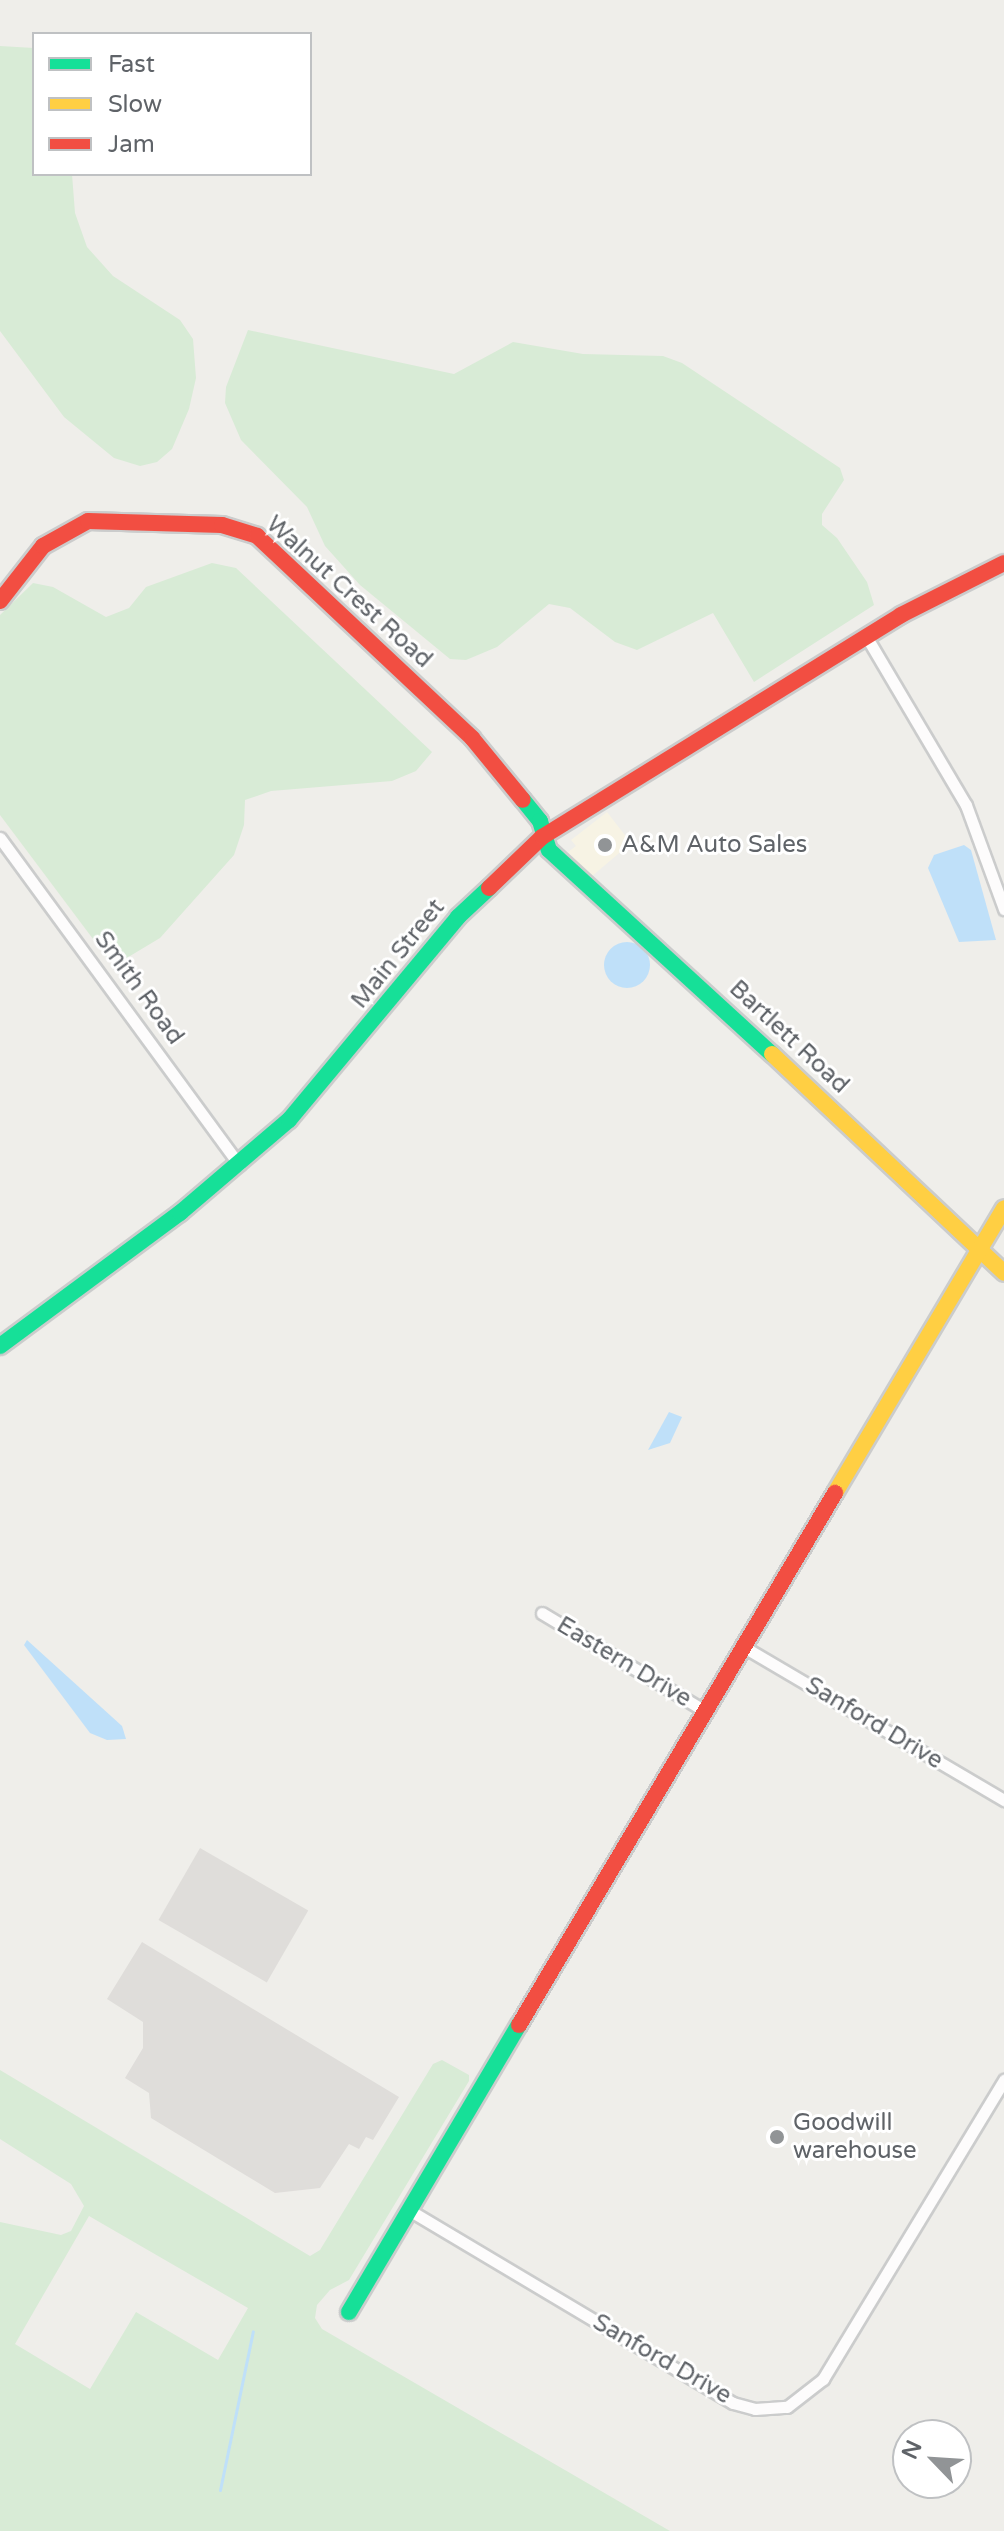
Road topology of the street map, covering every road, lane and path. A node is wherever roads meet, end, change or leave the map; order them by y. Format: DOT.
graph roads {
  1 [pos="1004,563"];
  2 [pos="0,601"];
  3 [pos="866,636"];
  4 [pos="542,837"];
  5 [pos="0,838"];
  6 [pos="1004,909"];
  7 [pos="239,1166"];
  8 [pos="1004,1208"];
  9 [pos="980,1249"];
  10 [pos="1004,1273"];
  11 [pos="0,1346"];
  12 [pos="542,1613"];
  13 [pos="744,1647"];
  14 [pos="705,1711"];
  15 [pos="1004,1800"];
  16 [pos="1004,2080"];
  17 [pos="409,2210"];
  18 [pos="349,2312"];
  1 -- 3 [label="main road, Main Street"];
  2 -- 4 [label="main road, Walnut Crest Road"];
  3 -- 4 [label="main road, Main Street"];
  3 -- 6 [label="street"];
  4 -- 7 [label="main road, Main Street"];
  4 -- 9 [label="main road, Bartlett Road"];
  5 -- 7 [label="street, Smith Road"];
  7 -- 11 [label="main road, Main Street"];
  8 -- 9 [label="main road"];
  9 -- 10 [label="main road, Bartlett Road"];
  9 -- 13 [label="main road"];
  12 -- 14 [label="street, Eastern Drive"];
  13 -- 14 [label="main road"];
  13 -- 15 [label="street, Sanford Drive"];
  14 -- 17 [label="main road"];
  16 -- 17 [label="street, Sanford Drive"];
  17 -- 18 [label="main road"];
}
